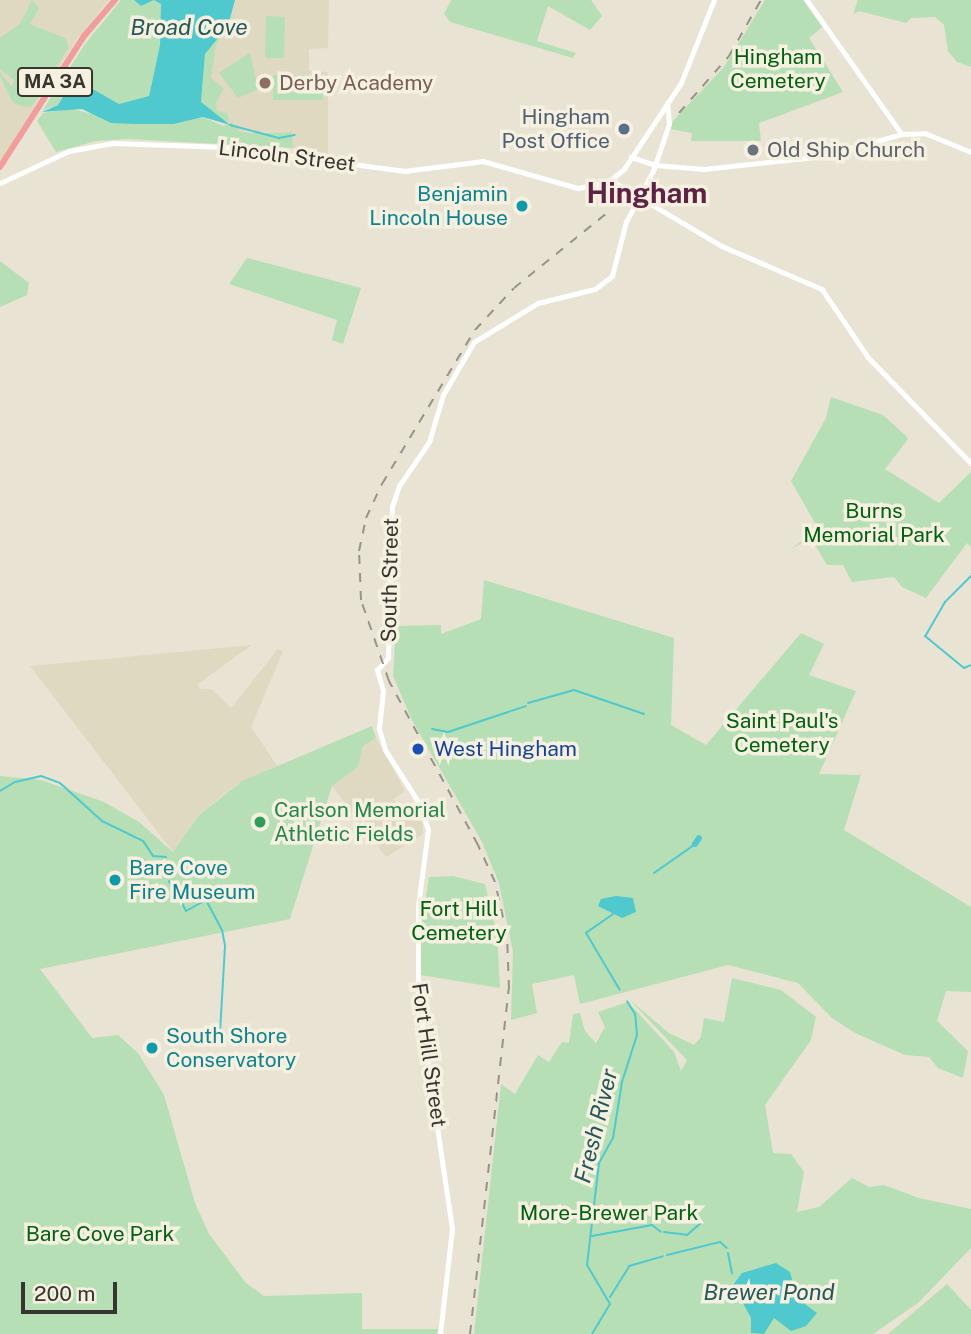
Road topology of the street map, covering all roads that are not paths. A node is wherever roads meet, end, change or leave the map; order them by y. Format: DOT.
graph roads {
  1 [pos="115,0"];
  2 [pos="714,0"];
  3 [pos="807,0"];
  4 [pos="667,103"];
  5 [pos="902,134"];
  6 [pos="971,152"];
  7 [pos="631,157"];
  8 [pos="655,165"];
  9 [pos="0,167"];
  10 [pos="612,181"];
  11 [pos="0,182"];
  12 [pos="639,197"];
  13 [pos="971,463"];
  14 [pos="377,670"];
  15 [pos="440,1331"];
  1 -- 9 [label="main road, MA 3A"];
  2 -- 4 [label="main road"];
  3 -- 5 [label="main road"];
  4 -- 7 [label="main road"];
  4 -- 8 [label="main road, South Street"];
  5 -- 6 [label="main road"];
  5 -- 8 [label="main road"];
  7 -- 8 [label="main road"];
  7 -- 10 [label="main road"];
  8 -- 12 [label="main road, South Street"];
  10 -- 11 [label="main road, Lincoln Street"];
  10 -- 12 [label="main road"];
  12 -- 13 [label="main road"];
  12 -- 14 [label="main road, South Street"];
  14 -- 15 [label="main road, Fort Hill Street"];
}
